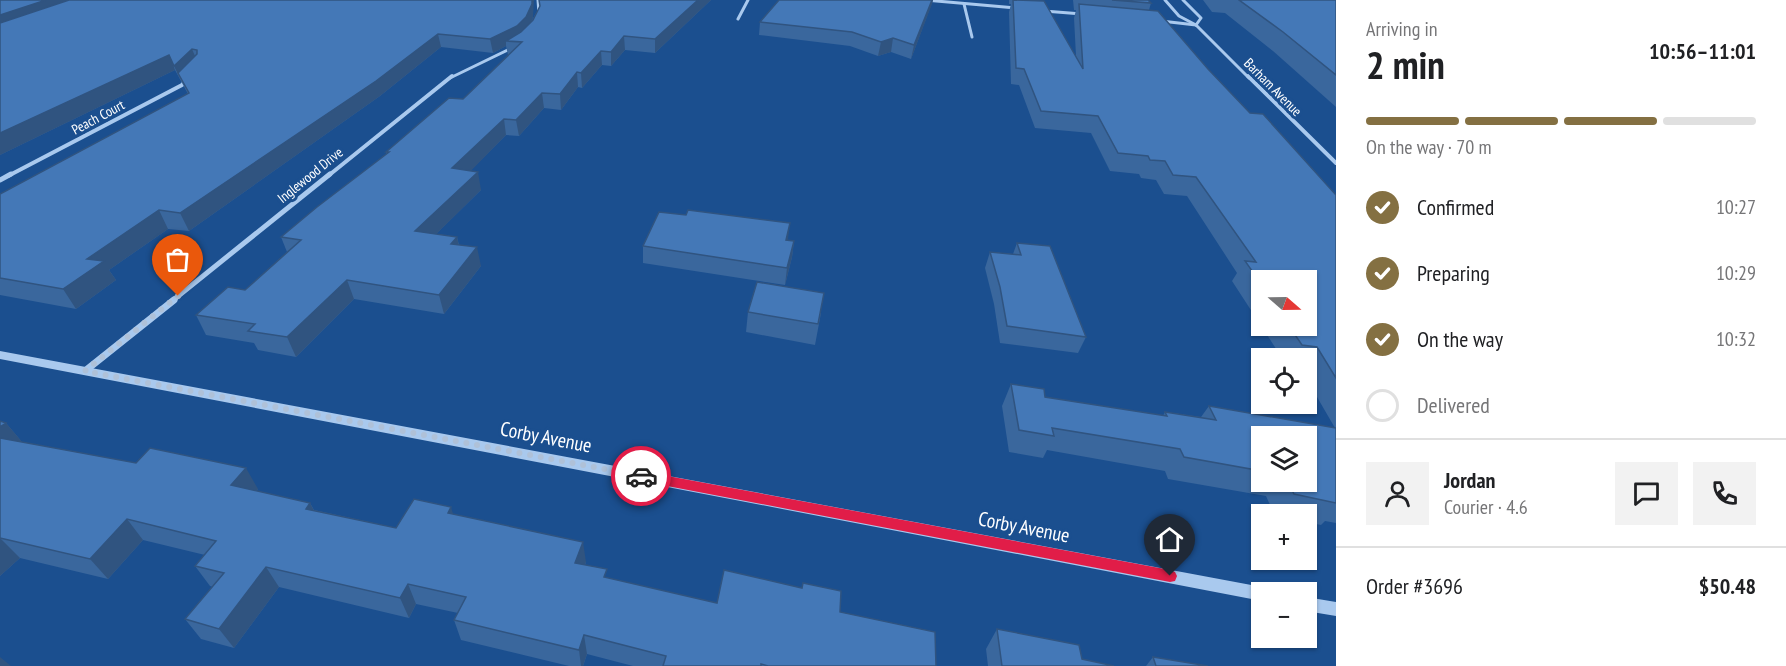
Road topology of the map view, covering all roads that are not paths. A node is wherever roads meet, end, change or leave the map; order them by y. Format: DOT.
graph roads {
  1 [pos="538,0"];
  2 [pos="748,0"];
  3 [pos="925,0"];
  4 [pos="1165,0"];
  5 [pos="1183,0"];
  6 [pos="964,4"];
  7 [pos="1022,9"];
  8 [pos="1034,10"];
  9 [pos="1092,15"];
  10 [pos="738,19"];
  11 [pos="1150,20"];
  12 [pos="535,22"];
  13 [pos="1196,25"];
  14 [pos="972,37"];
  15 [pos="520,42"];
  16 [pos="194,72"];
  17 [pos="1336,163"];
  18 [pos="0,180"];
  19 [pos="0,355"];
  20 [pos="85,371"];
  21 [pos="1251,592"];
  22 [pos="1317,606"];
  23 [pos="1336,609"];
  1 -- 12 [label="street"];
  2 -- 10 [label="street"];
  3 -- 6 [label="street"];
  4 -- 13 [label="street, Barham Avenue"];
  5 -- 13 [label="street, Barham Avenue"];
  6 -- 7 [label="street"];
  6 -- 14 [label="street"];
  8 -- 9 [label="street"];
  11 -- 13 [label="street"];
  13 -- 17 [label="street, Barham Avenue"];
  15 -- 20 [label="street, Inglewood Drive"];
  16 -- 18 [label="street, Peach Court"];
  19 -- 20 [label="street, Corby Avenue"];
  20 -- 21 [label="street, Corby Avenue"];
  22 -- 23 [label="street"];
}
